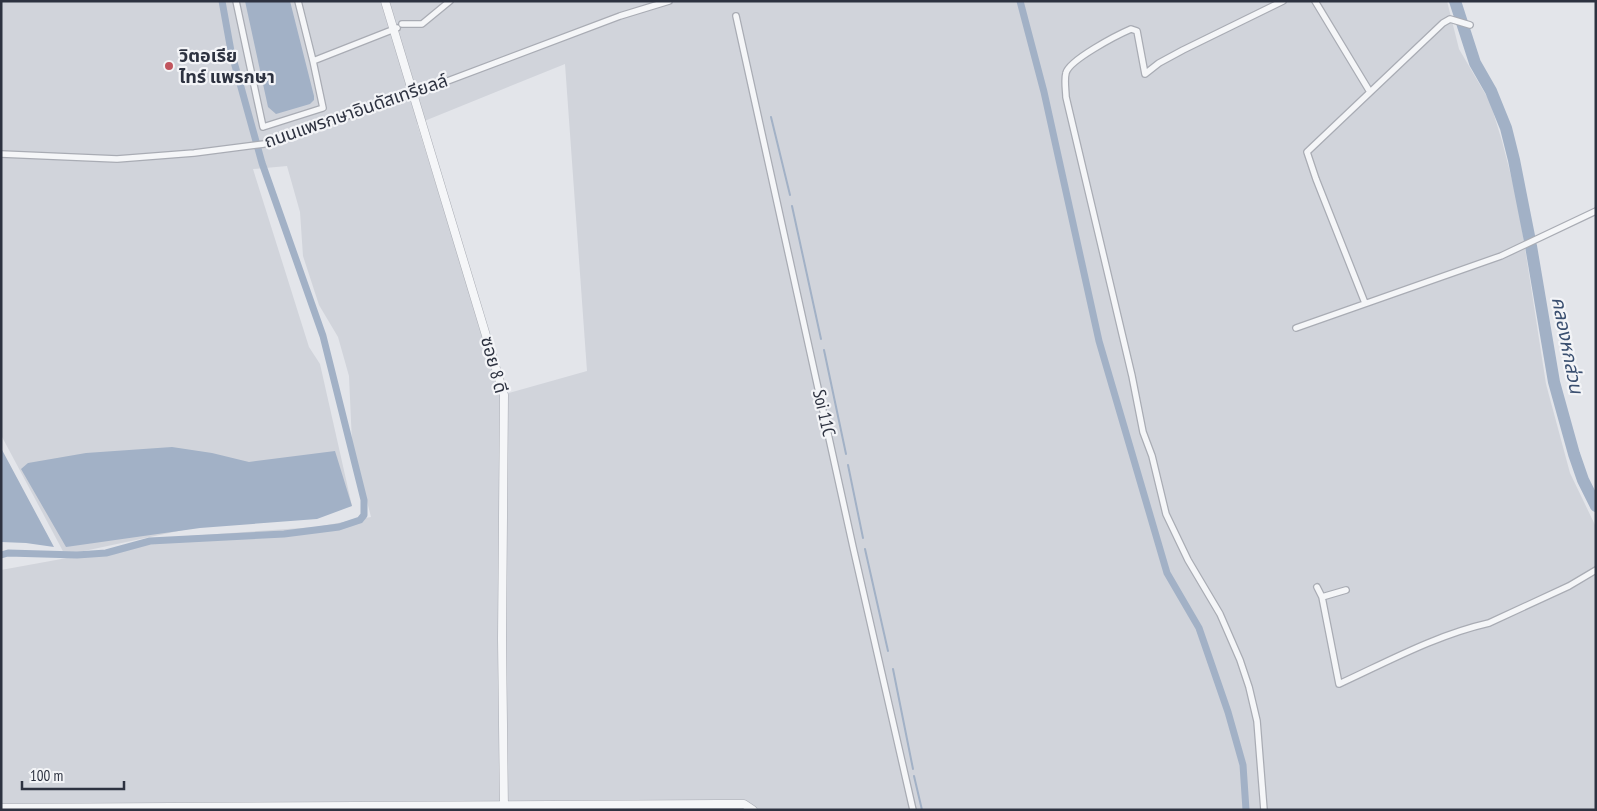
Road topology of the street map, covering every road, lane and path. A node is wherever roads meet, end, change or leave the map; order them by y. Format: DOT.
graph roads {
  1 [pos="236,1"];
  2 [pos="298,1"];
  3 [pos="384,1"];
  4 [pos="450,1"];
  5 [pos="669,1"];
  6 [pos="1282,1"];
  7 [pos="1315,1"];
  8 [pos="736,16"];
  9 [pos="1470,25"];
  10 [pos="398,28"];
  11 [pos="314,61"];
  12 [pos="1370,92"];
  13 [pos="413,94"];
  14 [pos="1,154"];
  15 [pos="1596,211"];
  16 [pos="1365,303"];
  17 [pos="1296,328"];
  18 [pos="1596,570"];
  19 [pos="1317,587"];
  20 [pos="1346,590"];
  21 [pos="1322,597"];
  22 [pos="504,807"];
  23 [pos="1,808"];
  24 [pos="244,808"];
  25 [pos="753,810"];
  26 [pos="913,810"];
  27 [pos="1264,810"];
  1 -- 11 [label="street"];
  2 -- 11 [label="street"];
  3 -- 10 [label="street, ซอย 8 ดี"];
  4 -- 10 [label="street"];
  5 -- 13 [label="street, ถนนแพรกษาอินดัสเทรียลล์"];
  6 -- 27 [label="street"];
  7 -- 12 [label="street"];
  8 -- 26 [label="street, Soi 11C"];
  9 -- 12 [label="street"];
  10 -- 11 [label="street"];
  10 -- 13 [label="street, ซอย 8 ดี"];
  12 -- 16 [label="street"];
  13 -- 14 [label="street, ถนนแพรกษาอินดัสเทรียลล์"];
  13 -- 22 [label="street, ซอย 8 ดี"];
  15 -- 16 [label="street"];
  16 -- 17 [label="street"];
  18 -- 21 [label="street"];
  19 -- 21 [label="street"];
  20 -- 21 [label="street"];
  22 -- 24 [label="street"];
  22 -- 25 [label="street"];
  23 -- 24 [label="street"];
}
